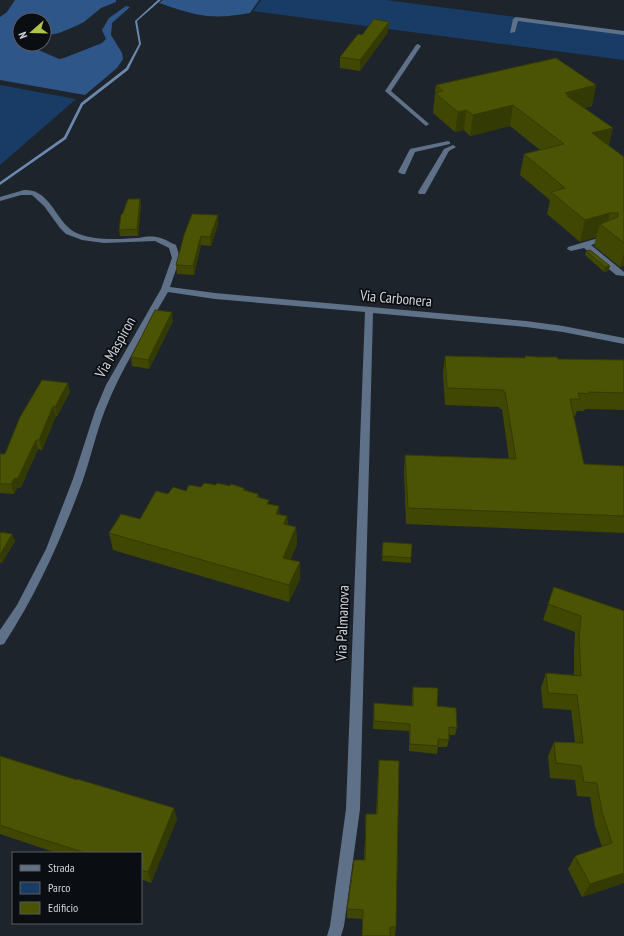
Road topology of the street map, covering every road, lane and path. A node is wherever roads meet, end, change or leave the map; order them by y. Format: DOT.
graph roads {
  1 [pos="512,32"];
  2 [pos="624,33"];
  3 [pos="418,46"];
  4 [pos="426,124"];
  5 [pos="402,172"];
  6 [pos="422,192"];
  7 [pos="0,199"];
  8 [pos="608,238"];
  9 [pos="586,245"];
  10 [pos="571,249"];
  11 [pos="624,274"];
  12 [pos="165,289"];
  13 [pos="369,309"];
  14 [pos="624,340"];
  15 [pos="0,640"];
  16 [pos="334,936"];
  1 -- 2 [label="street"];
  3 -- 4 [label="street"];
  5 -- 6 [label="street"];
  7 -- 12 [label="street, Via Maspiron"];
  8 -- 9 [label="street"];
  9 -- 10 [label="street"];
  9 -- 11 [label="street"];
  12 -- 13 [label="street, Via Carbonera"];
  12 -- 15 [label="street, Via Maspiron"];
  13 -- 14 [label="street, Via Carbonera"];
  13 -- 16 [label="street, Via Palmanova"];
}
